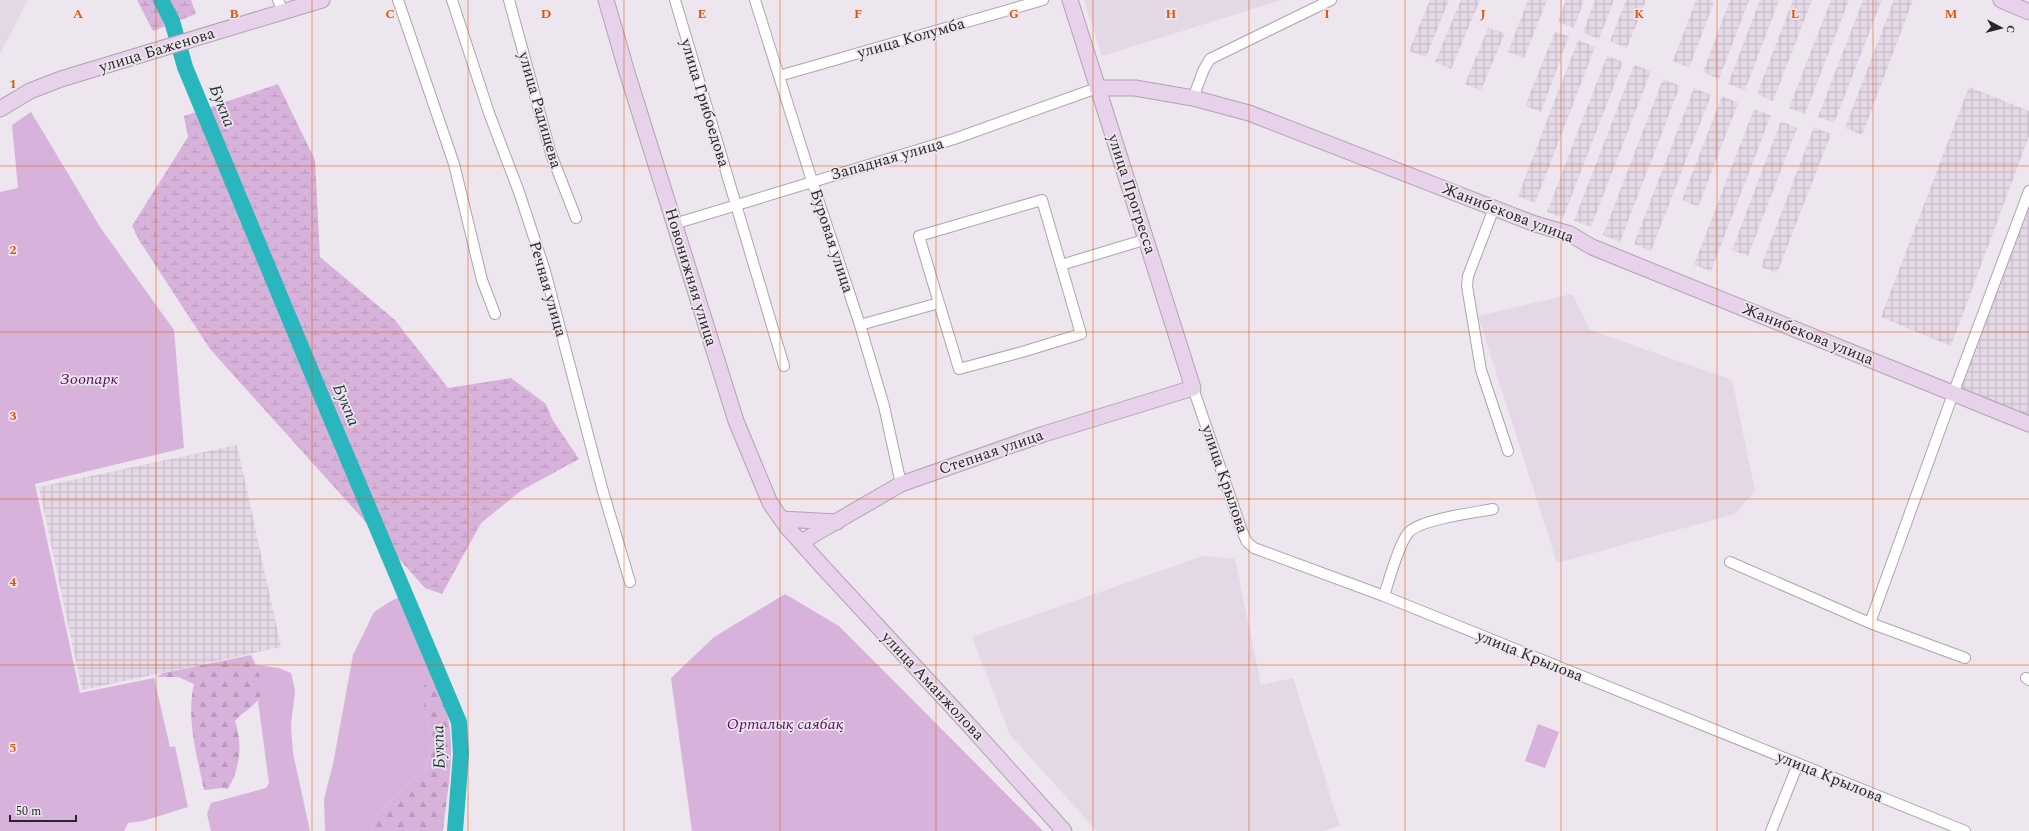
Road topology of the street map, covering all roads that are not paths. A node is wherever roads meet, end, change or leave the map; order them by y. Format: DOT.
graph roads {
  1 [pos="322,0"];
  2 [pos="398,0"];
  3 [pos="452,0"];
  4 [pos="509,0"];
  5 [pos="606,0"];
  6 [pos="675,0"];
  7 [pos="755,0"];
  8 [pos="1043,0"];
  9 [pos="1070,0"];
  10 [pos="1331,0"];
  11 [pos="2001,0"];
  12 [pos="281,5"];
  13 [pos="2029,12"];
  14 [pos="779,76"];
  15 [pos="1097,88"];
  16 [pos="1193,98"];
  17 [pos="0,109"];
  18 [pos="812,181"];
  19 [pos="2029,191"];
  20 [pos="736,205"];
  21 [pos="1494,208"];
  22 [pos="576,218"];
  23 [pos="674,224"];
  24 [pos="1146,239"];
  25 [pos="1061,266"];
  26 [pos="939,303"];
  27 [pos="494,314"];
  28 [pos="860,325"];
  29 [pos="784,366"];
  30 [pos="1193,388"];
  31 [pos="1953,394"];
  32 [pos="2029,424"];
  33 [pos="1508,451"];
  34 [pos="901,484"];
  35 [pos="1493,509"];
  36 [pos="781,519"];
  37 [pos="837,522"];
  38 [pos="801,542"];
  39 [pos="1730,562"];
  40 [pos="630,582"];
  41 [pos="1384,596"];
  42 [pos="1870,622"];
  43 [pos="1965,658"];
  44 [pos="1798,764"];
  45 [pos="1064,831"];
  46 [pos="1771,831"];
  47 [pos="1965,831"];
  1 -- 12 [label="street, улица Баженова"];
  2 -- 27 [label="street"];
  3 -- 40 [label="street, Речная улица"];
  4 -- 22 [label="street, улица Радищева"];
  5 -- 23 [label="street, Новонижняя улица"];
  6 -- 20 [label="street, улица Грибоедова"];
  7 -- 14 [label="street, Буровая улица"];
  8 -- 14 [label="street, улица Колумба"];
  9 -- 15 [label="street, улица Прогресса"];
  10 -- 16 [label="street"];
  11 -- 13 [label="street"];
  12 -- 17 [label="street, улица Баженова"];
  14 -- 18 [label="street, Буровая улица"];
  15 -- 16 [label="street, Жанибекова улица"];
  15 -- 18 [label="street, Западная улица"];
  15 -- 24 [label="street, улица Прогресса"];
  16 -- 21 [label="street, Жанибекова улица"];
  18 -- 20 [label="street, Западная улица"];
  18 -- 28 [label="street, Буровая улица"];
  19 -- 31 [label="street"];
  20 -- 23 [label="street, Западная улица"];
  20 -- 29 [label="street, улица Грибоедова"];
  21 -- 31 [label="street, Жанибекова улица"];
  21 -- 33 [label="street"];
  23 -- 36 [label="street, Новонижняя улица"];
  24 -- 25 [label="street"];
  24 -- 30 [label="street, улица Прогресса"];
  25 -- 26 [label="street"];
  25 -- 26 [label="street"];
  26 -- 28 [label="street"];
  28 -- 34 [label="street, Буровая улица"];
  30 -- 34 [label="street, Степная улица"];
  30 -- 41 [label="street, улица Крылова"];
  31 -- 32 [label="street, Жанибекова улица"];
  31 -- 42 [label="street"];
  34 -- 37 [label="street, Степная улица"];
  35 -- 41 [label="street"];
  36 -- 37 [label="street"];
  36 -- 38 [label="street, Новонижняя улица"];
  37 -- 38 [label="street, Степная улица"];
  38 -- 45 [label="street, улица Аманжолова"];
  39 -- 42 [label="street"];
  41 -- 44 [label="street, улица Крылова"];
  42 -- 43 [label="street"];
  44 -- 46 [label="street"];
  44 -- 47 [label="street, улица Крылова"];
}
